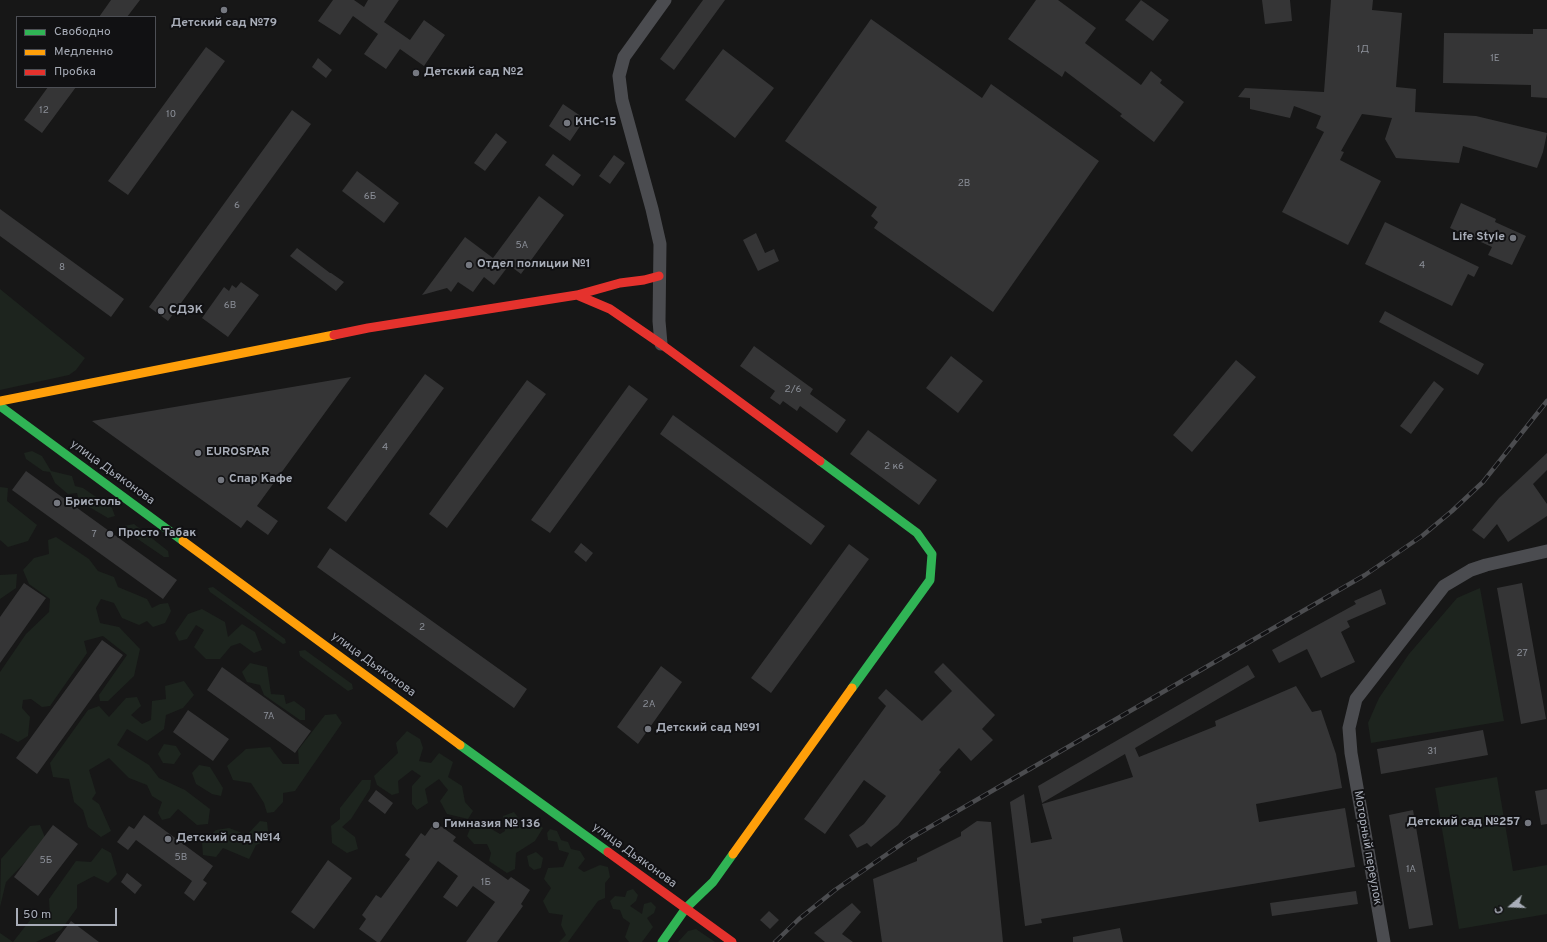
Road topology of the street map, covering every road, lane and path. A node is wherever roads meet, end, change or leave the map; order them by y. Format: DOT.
graph roads {
  1 [pos="665,0"];
  2 [pos="659,276"];
  3 [pos="641,281"];
  4 [pos="617,284"];
  5 [pos="660,292"];
  6 [pos="577,295"];
  7 [pos="659,308"];
  8 [pos="617,313"];
  9 [pos="633,325"];
  10 [pos="661,344"];
  11 [pos="0,401"];
  12 [pos="0,406"];
  13 [pos="1547,551"];
  14 [pos="686,908"];
  15 [pos="662,942"];
  16 [pos="732,942"];
  17 [pos="1384,942"];
  1 -- 2 [label="street"];
  2 -- 3 [label="street"];
  2 -- 5 [label="street"];
  3 -- 4 [label="street"];
  3 -- 5 [label="street"];
  4 -- 6 [label="street"];
  4 -- 8 [label="street"];
  5 -- 7 [label="street"];
  6 -- 8 [label="street"];
  6 -- 11 [label="street"];
  7 -- 9 [label="street"];
  7 -- 10 [label="street"];
  8 -- 9 [label="street"];
  9 -- 10 [label="street"];
  10 -- 14 [label="street"];
  12 -- 14 [label="street, улица Дьяконова"];
  13 -- 17 [label="street, Моторный переулок"];
  14 -- 15 [label="street"];
  14 -- 16 [label="street, улица Дьяконова"];
}
